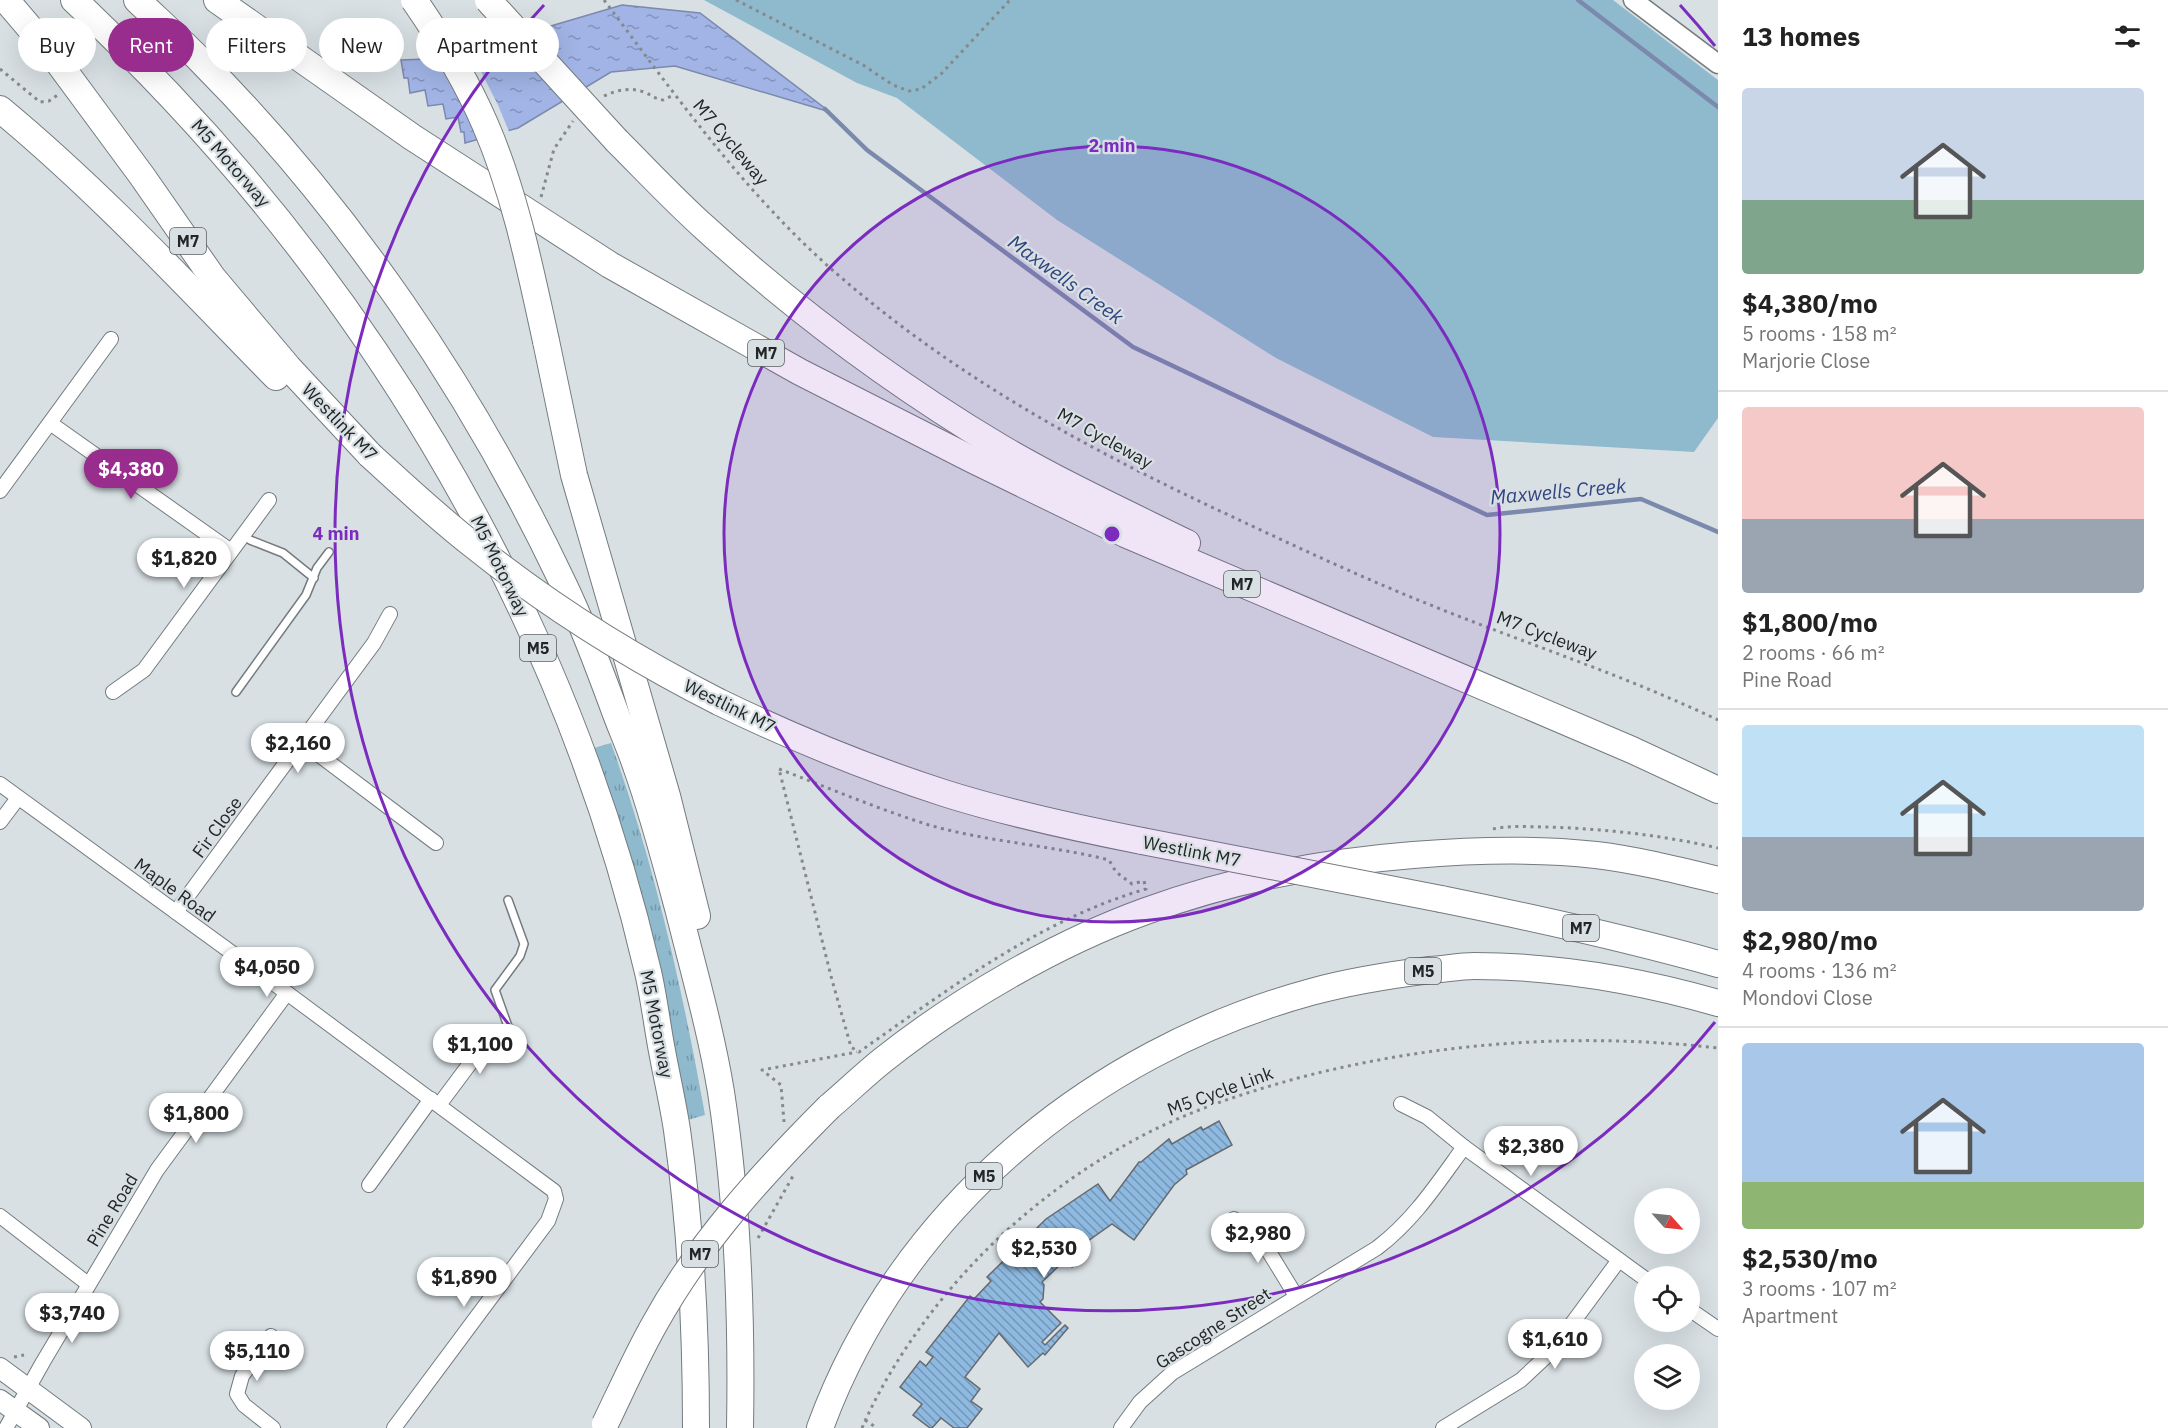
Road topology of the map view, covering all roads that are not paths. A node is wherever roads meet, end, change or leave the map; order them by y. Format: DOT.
graph roads {
  1 [pos="6,0"];
  2 [pos="75,0"];
  3 [pos="136,0"];
  4 [pos="217,0"];
  5 [pos="414,0"];
  6 [pos="488,0"];
  7 [pos="1633,0"];
  8 [pos="1718,64"];
  9 [pos="0,109"];
  10 [pos="111,339"];
  11 [pos="50,423"];
  12 [pos="330,423"];
  13 [pos="0,491"];
  14 [pos="269,500"];
  15 [pos="243,535"];
  16 [pos="231,551"];
  17 [pos="329,552"];
  18 [pos="314,578"];
  19 [pos="390,614"];
  20 [pos="1479,685"];
  21 [pos="113,692"];
  22 [pos="236,692"];
  23 [pos="302,742"];
  24 [pos="0,784"];
  25 [pos="1718,790"];
  26 [pos="18,798"];
  27 [pos="0,822"];
  28 [pos="436,843"];
  29 [pos="1718,880"];
  30 [pos="508,900"];
  31 [pos="176,912"];
  32 [pos="1718,964"];
  33 [pos="287,993"];
  34 [pos="1718,1003"];
  35 [pos="708,1018"];
  36 [pos="510,1032"];
  37 [pos="435,1102"];
  38 [pos="1401,1104"];
  39 [pos="1464,1147"];
  40 [pos="369,1185"];
  41 [pos="0,1216"];
  42 [pos="1234,1219"];
  43 [pos="1619,1260"];
  44 [pos="1634,1271"];
  45 [pos="88,1284"];
  46 [pos="1296,1296"];
  47 [pos="1700,1317"];
  48 [pos="1718,1329"];
  49 [pos="271,1336"];
  50 [pos="0,1368"];
  51 [pos="28,1389"];
  52 [pos="0,1400"];
  53 [pos="12,1420"];
  54 [pos="604,1426"];
  55 [pos="39,1428"];
  56 [pos="81,1428"];
  57 [pos="273,1428"];
  58 [pos="394,1428"];
  59 [pos="696,1428"];
  60 [pos="740,1428"];
  61 [pos="820,1428"];
  62 [pos="1121,1428"];
  63 [pos="1443,1428"];
  1 -- 12 [label="highway, Westlink M7 / M7"];
  2 -- 59 [label="highway, M5 Motorway / M5"];
  3 -- 35 [label="highway"];
  4 -- 20 [label="highway, M7"];
  5 -- 35 [label="highway, bridge"];
  6 -- 20 [label="highway, bridge"];
  7 -- 8 [label="street"];
  9 -- 12 [label="highway"];
  10 -- 11 [label="street"];
  11 -- 13 [label="street"];
  11 -- 16 [label="street"];
  12 -- 32 [label="highway, Westlink M7 / M7, bridge"];
  14 -- 15 [label="street"];
  15 -- 16 [label="street"];
  15 -- 18 [label="lane"];
  16 -- 21 [label="street"];
  17 -- 18 [label="lane"];
  18 -- 22 [label="lane"];
  19 -- 23 [label="street, Fir Close"];
  20 -- 25 [label="highway, M7"];
  23 -- 28 [label="street"];
  23 -- 31 [label="street, Fir Close"];
  24 -- 26 [label="street, Maple Road"];
  26 -- 27 [label="street"];
  26 -- 31 [label="street, Maple Road"];
  29 -- 54 [label="highway, M7, bridge"];
  30 -- 36 [label="lane"];
  31 -- 33 [label="street, Maple Road"];
  33 -- 37 [label="street, Maple Road"];
  33 -- 45 [label="street, Pine Road"];
  34 -- 61 [label="highway, M5"];
  35 -- 60 [label="highway"];
  36 -- 37 [label="street"];
  37 -- 40 [label="street"];
  37 -- 58 [label="street, Maple Road"];
  38 -- 39 [label="street"];
  39 -- 43 [label="street"];
  39 -- 46 [label="street, Gascogne Street"];
  41 -- 45 [label="street"];
  42 -- 46 [label="street"];
  43 -- 44 [label="street"];
  43 -- 63 [label="street"];
  45 -- 51 [label="street, Pine Road"];
  46 -- 62 [label="street, Gascogne Street"];
  47 -- 48 [label="street"];
  49 -- 57 [label="street"];
  50 -- 51 [label="main road"];
  51 -- 53 [label="street, Pine Road"];
  51 -- 56 [label="main road"];
  52 -- 53 [label="main road"];
  53 -- 55 [label="main road"];
}
